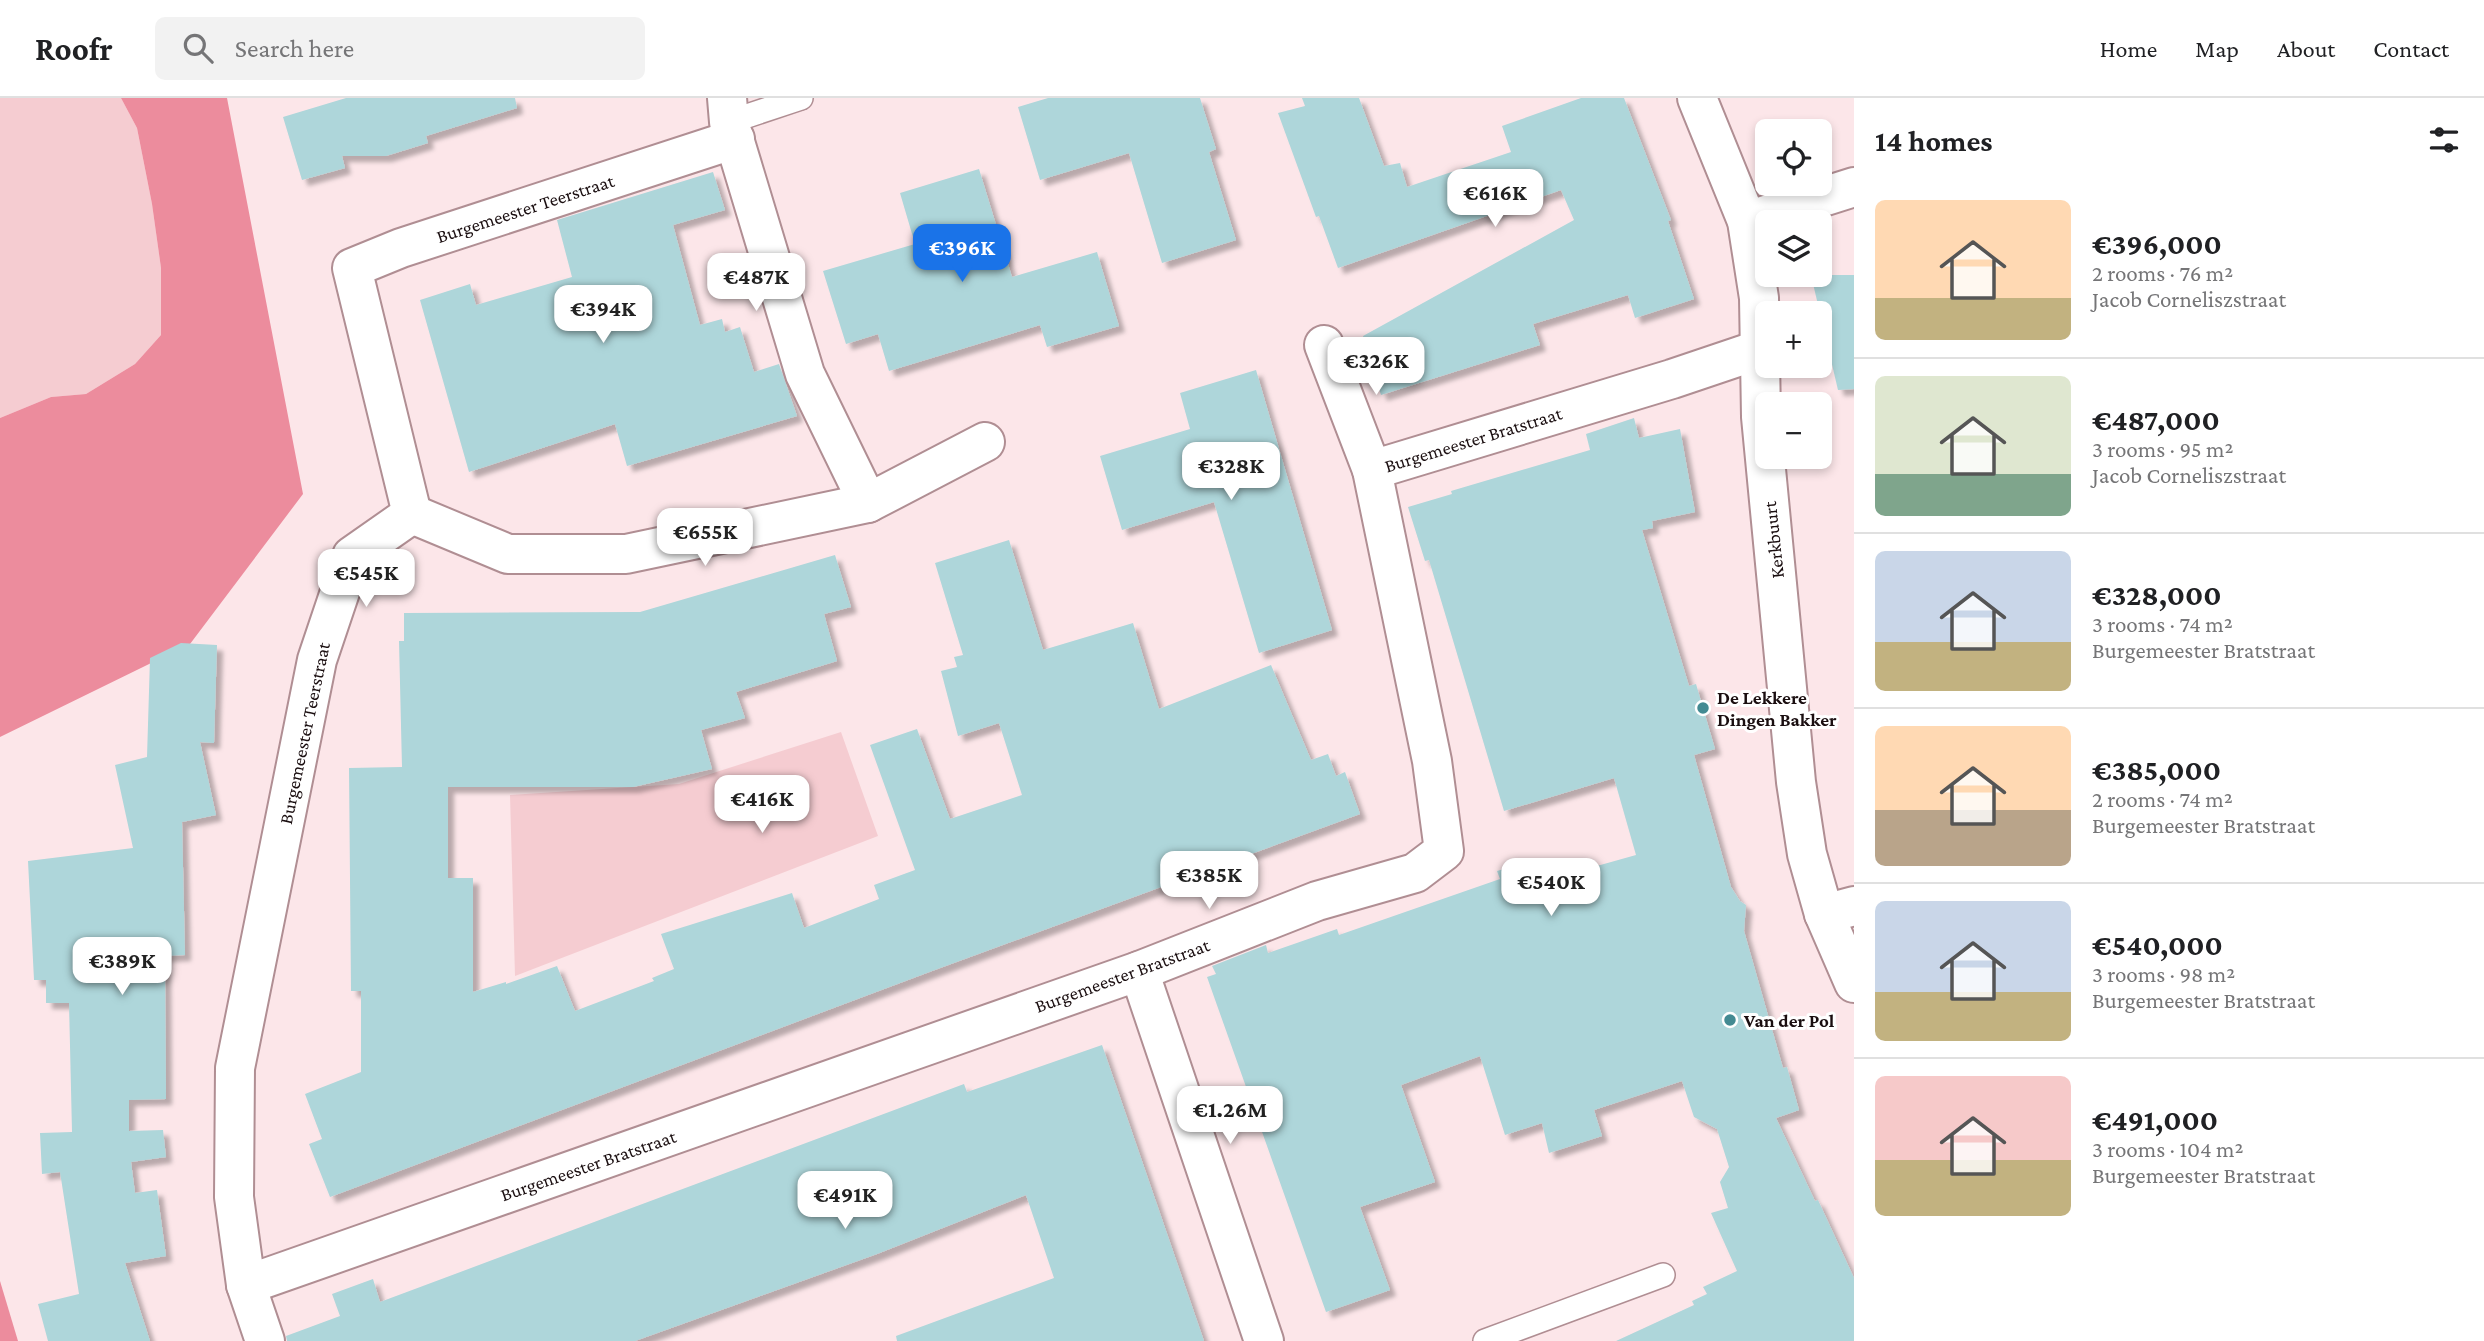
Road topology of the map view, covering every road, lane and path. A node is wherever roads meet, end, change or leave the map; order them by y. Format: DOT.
graph roads {
  1 [pos="802,98"];
  2 [pos="1697,98"];
  3 [pos="731,120"];
  4 [pos="1854,187"];
  5 [pos="1747,221"];
  6 [pos="1759,301"];
  7 [pos="1324,345"];
  8 [pos="1755,351"];
  9 [pos="1759,378"];
  10 [pos="985,442"];
  11 [pos="1372,470"];
  12 [pos="868,503"];
  13 [pos="412,514"];
  14 [pos="1839,910"];
  15 [pos="1139,971"];
  16 [pos="1854,983"];
  17 [pos="1663,1275"];
  18 [pos="246,1285"];
  19 [pos="265,1341"];
  20 [pos="1264,1341"];
  21 [pos="1485,1341"];
  1 -- 3 [label="lane"];
  2 -- 5 [label="street, Kerkbuurt"];
  3 -- 12 [label="street"];
  3 -- 13 [label="street, Burgemeester Teerstraat"];
  4 -- 5 [label="street"];
  5 -- 6 [label="street, Kerkbuurt"];
  7 -- 11 [label="street"];
  8 -- 11 [label="street, Burgemeester Bratstraat"];
  9 -- 14 [label="street, Kerkbuurt"];
  10 -- 12 [label="street"];
  11 -- 15 [label="street, Burgemeester Bratstraat"];
  12 -- 13 [label="street"];
  13 -- 18 [label="street, Burgemeester Teerstraat"];
  14 -- 16 [label="street, Kerkbuurt"];
  15 -- 18 [label="street, Burgemeester Bratstraat"];
  15 -- 20 [label="street"];
  17 -- 21 [label="lane"];
  18 -- 19 [label="street, Burgemeester Teerstraat"];
}
